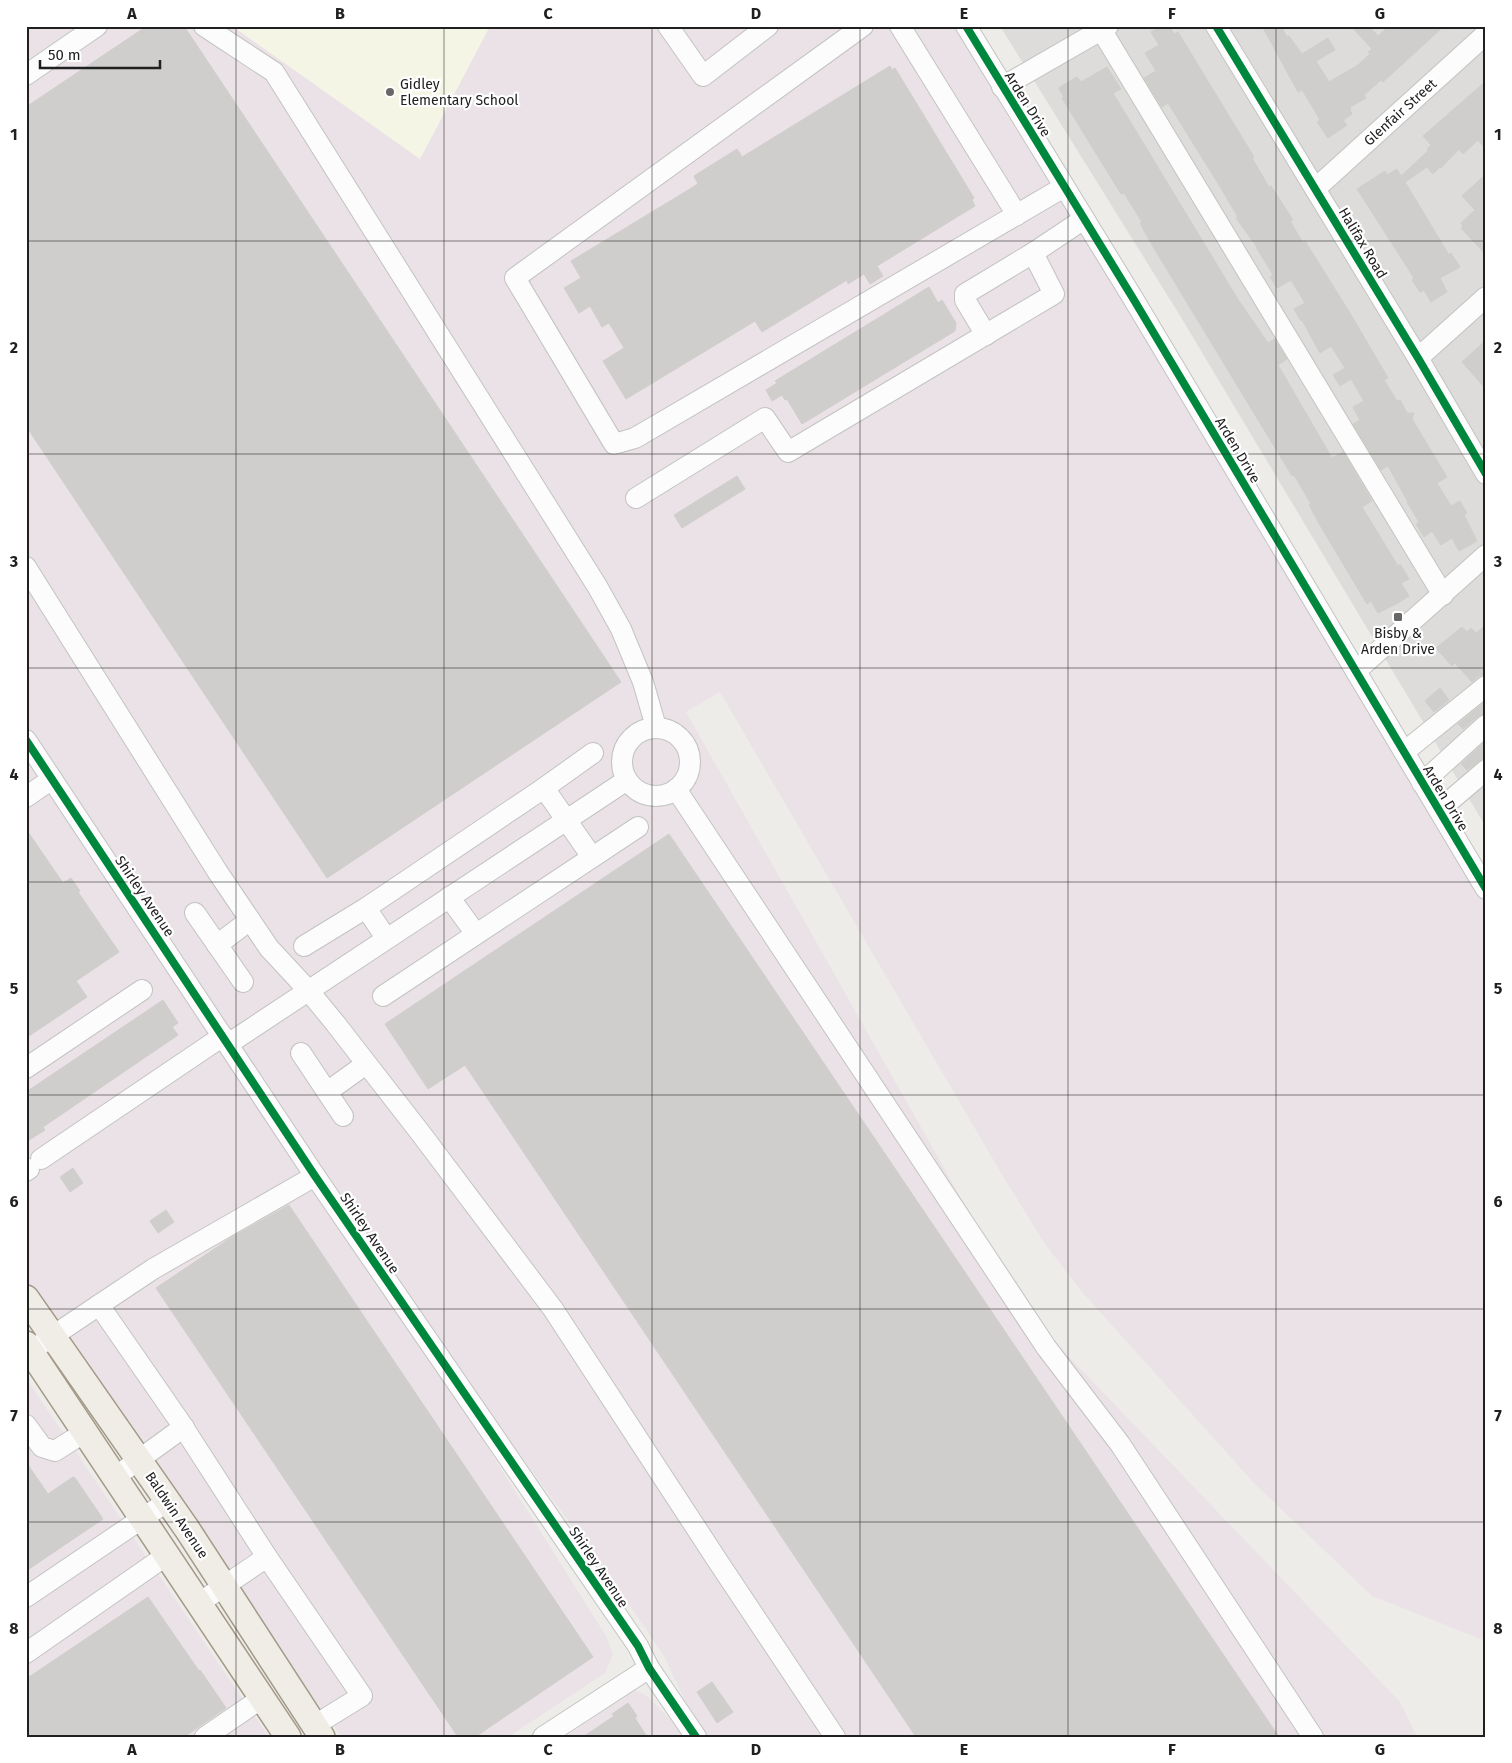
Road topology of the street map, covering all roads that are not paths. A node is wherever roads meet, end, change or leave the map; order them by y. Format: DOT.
graph roads {
  1 [pos="97,26"];
  2 [pos="204,26"];
  3 [pos="668,26"];
  4 [pos="768,26"];
  5 [pos="863,26"];
  6 [pos="900,26"];
  7 [pos="966,26"];
  8 [pos="1216,26"];
  9 [pos="1103,28"];
  10 [pos="1486,34"];
  11 [pos="26,74"];
  12 [pos="1002,87"];
  13 [pos="1064,187"];
  14 [pos="1315,189"];
  15 [pos="1017,215"];
  16 [pos="1084,219"];
  17 [pos="1033,253"];
  18 [pos="1486,296"];
  19 [pos="986,334"];
  20 [pos="1418,358"];
  21 [pos="1486,474"];
  22 [pos="636,498"];
  23 [pos="1486,555"];
  24 [pos="26,567"];
  25 [pos="1443,595"];
  26 [pos="1356,671"];
  27 [pos="1486,686"];
  28 [pos="1486,725"];
  29 [pos="656,727"];
  30 [pos="26,740"];
  31 [pos="1404,752"];
  32 [pos="593,753"];
  33 [pos="1486,770"];
  34 [pos="52,779"];
  35 [pos="627,780"];
  36 [pos="1422,782"];
  37 [pos="544,788"];
  38 [pos="676,789"];
  39 [pos="26,797"];
  40 [pos="1439,810"];
  41 [pos="566,820"];
  42 [pos="638,827"];
  43 [pos="592,857"];
  44 [pos="1486,889"];
  45 [pos="449,897"];
  46 [pos="366,908"];
  47 [pos="195,913"];
  48 [pos="250,920"];
  49 [pos="476,934"];
  50 [pos="386,938"];
  51 [pos="217,945"];
  52 [pos="304,946"];
  53 [pos="243,982"];
  54 [pos="142,990"];
  55 [pos="308,990"];
  56 [pos="383,996"];
  57 [pos="225,1040"];
  58 [pos="301,1053"];
  59 [pos="366,1064"];
  60 [pos="26,1068"];
  61 [pos="327,1092"];
  62 [pos="343,1116"];
  63 [pos="32,1166"];
  64 [pos="315,1176"];
  65 [pos="26,1298"];
  66 [pos="99,1305"];
  67 [pos="53,1336"];
  68 [pos="28,1350"];
  69 [pos="26,1426"];
  70 [pos="184,1427"];
  71 [pos="85,1432"];
  72 [pos="139,1459"];
  73 [pos="115,1477"];
  74 [pos="168,1501"];
  75 [pos="142,1518"];
  76 [pos="167,1555"];
  77 [pos="267,1557"];
  78 [pos="225,1586"];
  79 [pos="26,1596"];
  80 [pos="199,1603"];
  81 [pos="26,1653"];
  82 [pos="649,1668"];
  83 [pos="262,1698"];
  84 [pos="319,1731"];
  85 [pos="205,1737"];
  86 [pos="288,1737"];
  87 [pos="542,1737"];
  88 [pos="696,1737"];
  89 [pos="835,1737"];
  90 [pos="1313,1737"];
  1 -- 11 [label="street"];
  2 -- 29 [label="street"];
  3 -- 4 [label="street"];
  5 -- 15 [label="street"];
  6 -- 15 [label="street"];
  7 -- 12 [label="street, Arden Drive"];
  8 -- 14 [label="street, Halifax Road"];
  9 -- 12 [label="street"];
  9 -- 25 [label="street"];
  10 -- 14 [label="street, Glenfair Street"];
  12 -- 13 [label="street, Arden Drive"];
  13 -- 15 [label="street"];
  13 -- 16 [label="street, Arden Drive"];
  14 -- 20 [label="street, Halifax Road"];
  16 -- 17 [label="street"];
  16 -- 26 [label="street, Arden Drive"];
  17 -- 19 [label="street"];
  17 -- 19 [label="street"];
  18 -- 20 [label="street"];
  19 -- 22 [label="street"];
  20 -- 21 [label="street, Halifax Road"];
  23 -- 25 [label="street"];
  24 -- 48 [label="street"];
  25 -- 26 [label="street"];
  26 -- 31 [label="street, Arden Drive"];
  27 -- 31 [label="street"];
  28 -- 36 [label="street"];
  29 -- 35 [label="street"];
  29 -- 38 [label="street"];
  30 -- 34 [label="street, Shirley Avenue"];
  31 -- 36 [label="street, Arden Drive"];
  32 -- 37 [label="street"];
  33 -- 40 [label="street"];
  34 -- 39 [label="street"];
  34 -- 57 [label="street, Shirley Avenue"];
  35 -- 38 [label="street"];
  35 -- 41 [label="street"];
  36 -- 40 [label="street, Arden Drive"];
  37 -- 41 [label="street"];
  37 -- 46 [label="street"];
  38 -- 90 [label="street"];
  40 -- 44 [label="street, Arden Drive"];
  41 -- 43 [label="street"];
  41 -- 45 [label="street"];
  42 -- 43 [label="street"];
  43 -- 49 [label="street"];
  45 -- 49 [label="street"];
  45 -- 50 [label="street"];
  46 -- 50 [label="street"];
  46 -- 52 [label="street"];
  47 -- 51 [label="street"];
  48 -- 51 [label="street"];
  48 -- 55 [label="street"];
  49 -- 56 [label="street"];
  50 -- 55 [label="street"];
  51 -- 53 [label="street"];
  54 -- 60 [label="street"];
  55 -- 57 [label="street"];
  55 -- 59 [label="street"];
  57 -- 63 [label="street"];
  57 -- 64 [label="street, Shirley Avenue"];
  58 -- 61 [label="street"];
  59 -- 61 [label="street"];
  59 -- 89 [label="street"];
  61 -- 62 [label="street"];
  64 -- 66 [label="street"];
  64 -- 82 [label="street, Shirley Avenue"];
  65 -- 67 [label="main road, Baldwin Avenue"];
  66 -- 67 [label="street"];
  66 -- 70 [label="street"];
  67 -- 68 [label="street"];
  67 -- 72 [label="main road, Baldwin Avenue"];
  68 -- 71 [label="main road"];
  69 -- 71 [label="street"];
  70 -- 72 [label="street"];
  70 -- 77 [label="street"];
  71 -- 73 [label="main road"];
  72 -- 73 [label="street"];
  72 -- 74 [label="main road, Baldwin Avenue"];
  73 -- 75 [label="main road"];
  74 -- 75 [label="street"];
  74 -- 78 [label="main road, Baldwin Avenue"];
  75 -- 76 [label="main road"];
  75 -- 79 [label="street"];
  76 -- 80 [label="main road"];
  76 -- 81 [label="street"];
  77 -- 78 [label="street"];
  77 -- 84 [label="street"];
  78 -- 80 [label="street"];
  78 -- 84 [label="main road, Baldwin Avenue"];
  80 -- 83 [label="main road"];
  82 -- 87 [label="street"];
  82 -- 88 [label="street, Shirley Avenue"];
  83 -- 85 [label="street"];
  83 -- 86 [label="main road"];
}
